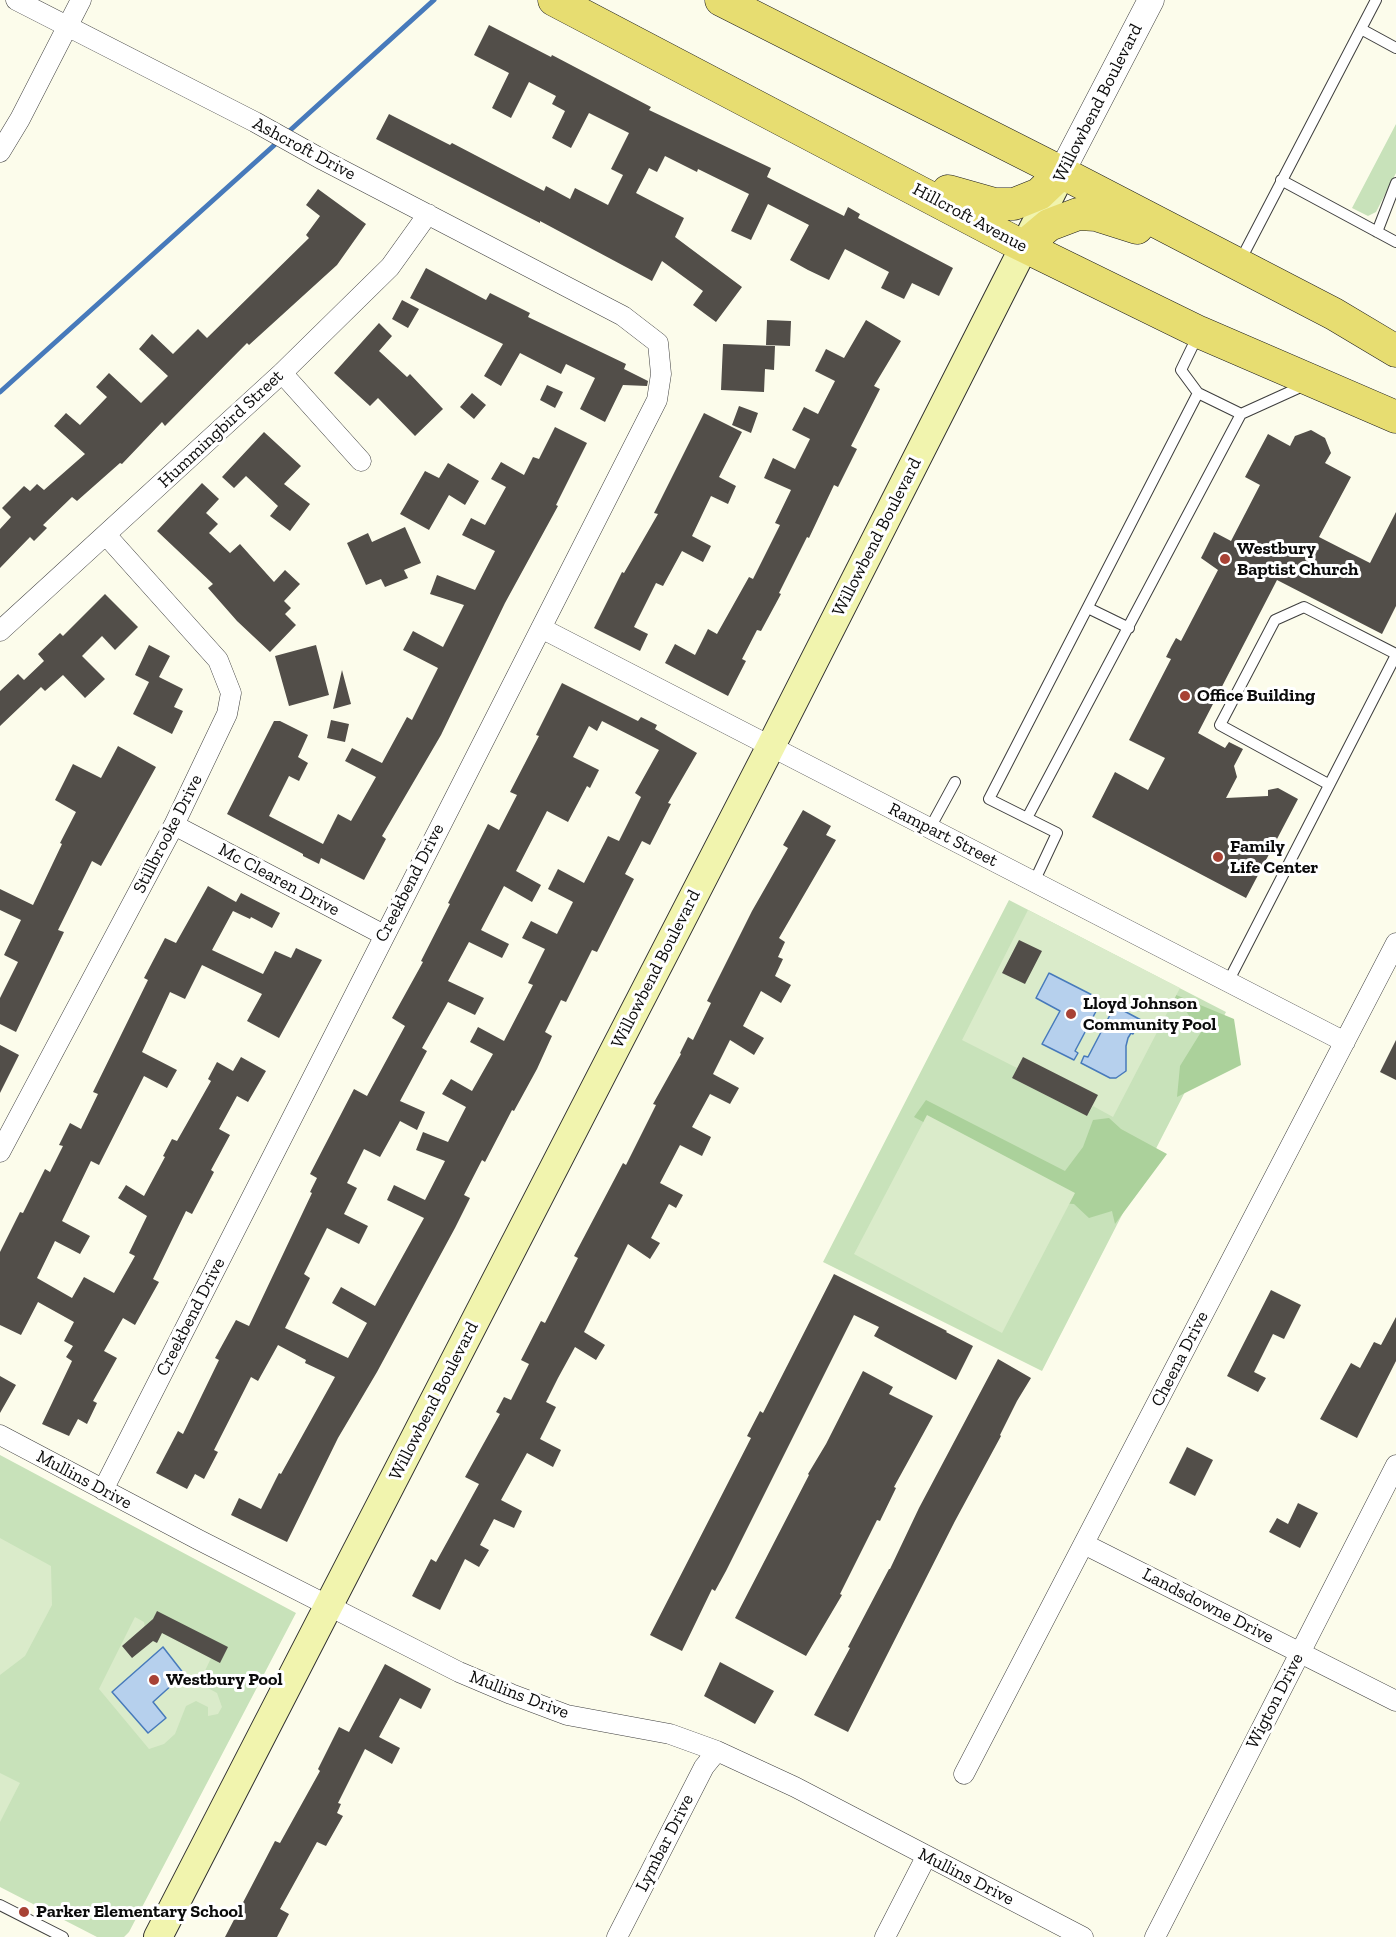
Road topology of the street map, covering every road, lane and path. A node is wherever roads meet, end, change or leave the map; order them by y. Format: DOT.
graph roads {
  1 [pos="16,0"];
  2 [pos="81,0"];
  3 [pos="554,0"];
  4 [pos="721,0"];
  5 [pos="1151,0"];
  6 [pos="1376,0"];
  7 [pos="68,27"];
  8 [pos="1361,29"];
  9 [pos="1396,48"];
  10 [pos="0,153"];
  11 [pos="873,167"];
  12 [pos="1061,173"];
  13 [pos="1281,180"];
  14 [pos="1396,183"];
  15 [pos="428,214"];
  16 [pos="1377,232"];
  17 [pos="1396,242"];
  18 [pos="1024,246"];
  19 [pos="1204,247"];
  20 [pos="1238,264"];
  21 [pos="592,300"];
  22 [pos="1199,332"];
  23 [pos="1396,351"];
  24 [pos="282,373"];
  25 [pos="1313,382"];
  26 [pos="1198,393"];
  27 [pos="1241,414"];
  28 [pos="1396,417"];
  29 [pos="361,461"];
  30 [pos="106,535"];
  31 [pos="1088,608"];
  32 [pos="541,628"];
  33 [pos="1129,628"];
  34 [pos="0,631"];
  35 [pos="1396,654"];
  36 [pos="771,746"];
  37 [pos="955,782"];
  38 [pos="1329,784"];
  39 [pos="1027,818"];
  40 [pos="174,825"];
  41 [pos="930,828"];
  42 [pos="1034,882"];
  43 [pos="384,935"];
  44 [pos="1396,943"];
  45 [pos="1228,982"];
  46 [pos="1345,1042"];
  47 [pos="0,1152"];
  48 [pos="0,1435"];
  49 [pos="1396,1465"];
  50 [pos="103,1490"];
  51 [pos="1084,1544"];
  52 [pos="329,1604"];
  53 [pos="1299,1652"];
  54 [pos="1396,1701"];
  55 [pos="717,1751"];
  56 [pos="964,1774"];
  57 [pos="926,1857"];
  58 [pos="0,1905"];
  59 [pos="63,1937"];
  60 [pos="158,1937"];
  61 [pos="617,1937"];
  62 [pos="885,1937"];
  63 [pos="1083,1937"];
  64 [pos="1155,1937"];
  1 -- 7 [label="street, Ashcroft Drive"];
  2 -- 7 [label="street"];
  3 -- 11 [label="main road, Hillcroft Avenue"];
  4 -- 12 [label="main road"];
  5 -- 12 [label="street, Willowbend Boulevard"];
  6 -- 8 [label="lane"];
  7 -- 10 [label="street"];
  7 -- 15 [label="street, Ashcroft Drive"];
  8 -- 9 [label="lane"];
  8 -- 13 [label="lane"];
  11 -- 12 [label="main road"];
  11 -- 18 [label="main road, Hillcroft Avenue"];
  12 -- 18 [label="main road, Willowbend Boulevard"];
  12 -- 19 [label="main road"];
  13 -- 16 [label="lane"];
  13 -- 20 [label="lane"];
  14 -- 16 [label="lane"];
  15 -- 21 [label="street, Ashcroft Drive"];
  15 -- 24 [label="street, Hummingbird Street"];
  16 -- 17 [label="lane"];
  18 -- 19 [label="main road"];
  18 -- 22 [label="main road, Hillcroft Avenue"];
  18 -- 36 [label="main road, Willowbend Boulevard"];
  19 -- 20 [label="main road"];
  20 -- 23 [label="main road"];
  21 -- 32 [label="street, Creekbend Drive"];
  22 -- 25 [label="main road, Hillcroft Avenue"];
  22 -- 26 [label="lane"];
  24 -- 29 [label="street"];
  24 -- 30 [label="street, Hummingbird Street"];
  25 -- 27 [label="lane"];
  25 -- 28 [label="main road, Hillcroft Avenue"];
  26 -- 27 [label="lane"];
  26 -- 31 [label="lane"];
  27 -- 33 [label="lane"];
  30 -- 34 [label="street, Hummingbird Street"];
  30 -- 40 [label="street, Stillbrooke Drive"];
  31 -- 33 [label="lane"];
  31 -- 39 [label="lane"];
  32 -- 36 [label="street, Rampart Street"];
  32 -- 43 [label="street, Creekbend Drive"];
  33 -- 39 [label="lane"];
  35 -- 38 [label="lane"];
  35 -- 38 [label="lane"];
  36 -- 41 [label="street, Rampart Street"];
  36 -- 52 [label="main road, Willowbend Boulevard"];
  37 -- 41 [label="lane"];
  38 -- 45 [label="lane"];
  39 -- 42 [label="lane"];
  40 -- 43 [label="street, Mc Clearen Drive"];
  40 -- 47 [label="street, Stillbrooke Drive"];
  41 -- 42 [label="street, Rampart Street"];
  42 -- 45 [label="street, Rampart Street"];
  43 -- 50 [label="street, Creekbend Drive"];
  44 -- 46 [label="street, Cheena Drive"];
  45 -- 46 [label="street, Rampart Street"];
  46 -- 51 [label="street, Cheena Drive"];
  48 -- 50 [label="street, Mullins Drive"];
  49 -- 53 [label="street, Wigton Drive"];
  50 -- 52 [label="street, Mullins Drive"];
  51 -- 53 [label="street, Landsdowne Drive"];
  51 -- 56 [label="street, Cheena Drive"];
  52 -- 55 [label="street, Mullins Drive"];
  52 -- 60 [label="main road, Willowbend Boulevard"];
  53 -- 54 [label="street, Landsdowne Drive"];
  53 -- 64 [label="street, Wigton Drive"];
  55 -- 57 [label="street, Mullins Drive"];
  55 -- 61 [label="street, Lymbar Drive"];
  57 -- 62 [label="street"];
  57 -- 63 [label="street, Mullins Drive"];
  58 -- 59 [label="lane"];
}
